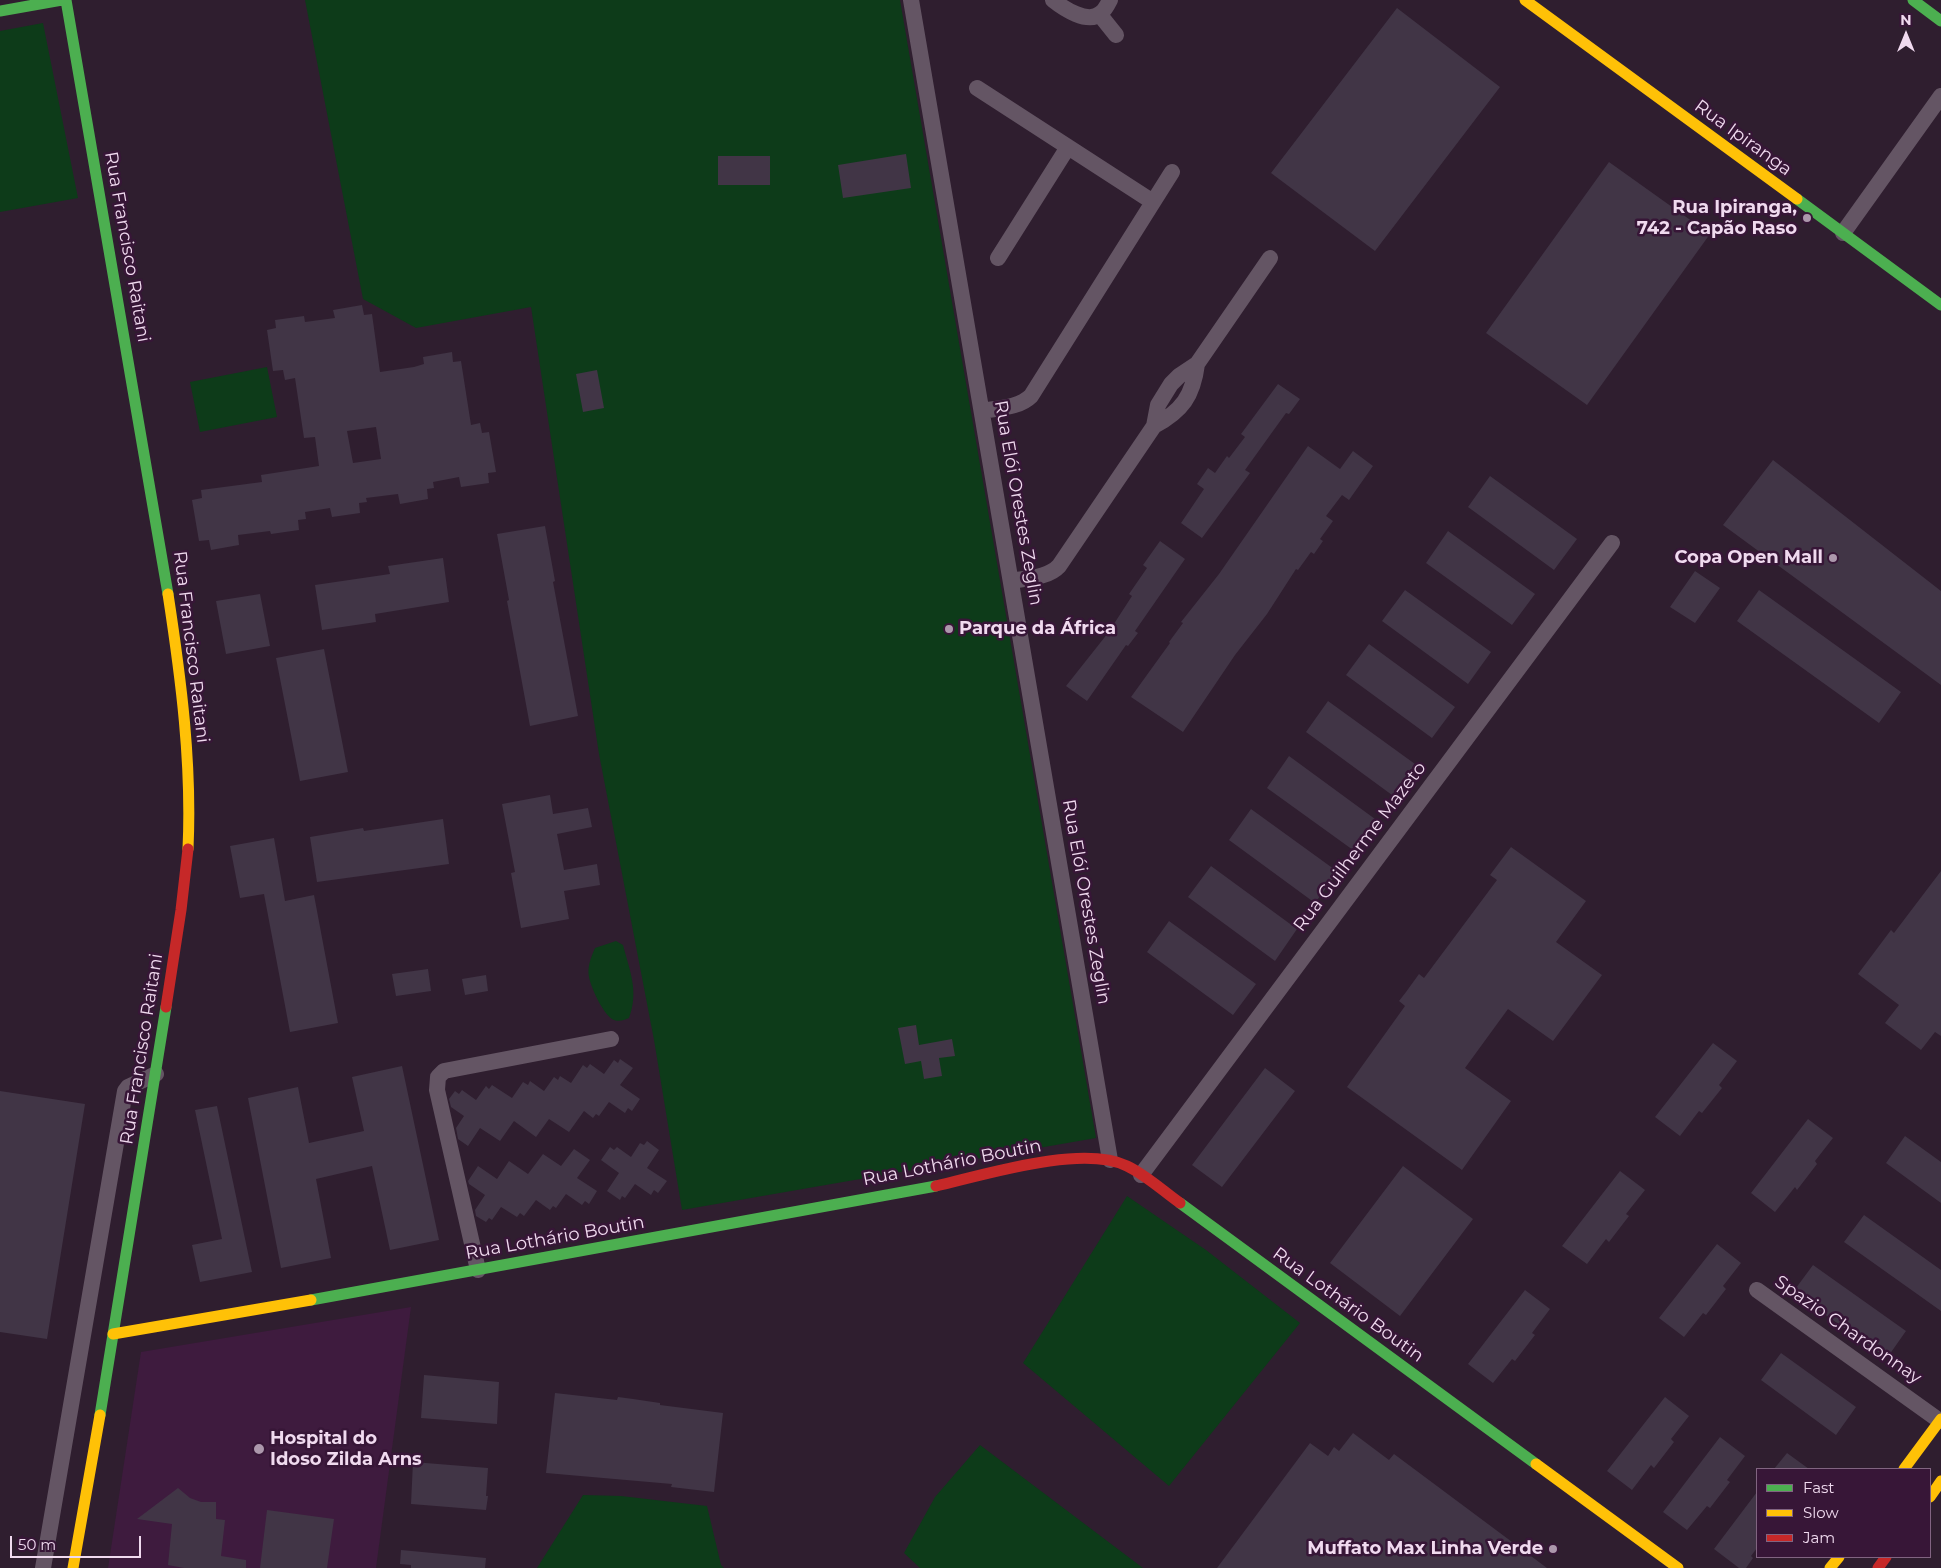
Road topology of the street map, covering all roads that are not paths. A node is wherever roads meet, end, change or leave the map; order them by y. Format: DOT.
graph roads {
  1 [pos="62,0"];
  2 [pos="66,0"];
  3 [pos="911,0"];
  4 [pos="1052,0"];
  5 [pos="1110,0"];
  6 [pos="1525,0"];
  7 [pos="1913,0"];
  8 [pos="1545,6"];
  9 [pos="0,11"];
  10 [pos="1100,15"];
  11 [pos="1941,21"];
  12 [pos="1116,35"];
  13 [pos="977,88"];
  14 [pos="1941,96"];
  15 [pos="1068,147"];
  16 [pos="1172,172"];
  17 [pos="1153,202"];
  18 [pos="1843,233"];
  19 [pos="998,258"];
  20 [pos="1270,258"];
  21 [pos="1941,305"];
  22 [pos="982,411"];
  23 [pos="1612,543"];
  24 [pos="1011,580"];
  25 [pos="611,1039"];
  26 [pos="156,1074"];
  27 [pos="1110,1160"];
  28 [pos="1141,1174"];
  29 [pos="478,1270"];
  30 [pos="1757,1290"];
  31 [pos="113,1334"];
  32 [pos="1940,1420"];
  33 [pos="1905,1468"];
  34 [pos="1941,1481"];
  35 [pos="1931,1495"];
  36 [pos="1838,1558"];
  37 [pos="43,1568"];
  38 [pos="73,1568"];
  39 [pos="1678,1568"];
  40 [pos="1830,1568"];
  1 -- 9 [label="main road"];
  2 -- 26 [label="main road, Rua Francisco Raitani"];
  3 -- 22 [label="street, Rua Elói Orestes Zeglin"];
  4 -- 10 [label="street"];
  5 -- 10 [label="street"];
  6 -- 8 [label="main road, Rua Ipiranga"];
  7 -- 11 [label="main road"];
  8 -- 18 [label="main road, Rua Ipiranga"];
  10 -- 12 [label="street"];
  13 -- 15 [label="street"];
  14 -- 18 [label="street"];
  15 -- 17 [label="street"];
  15 -- 19 [label="street"];
  16 -- 17 [label="street"];
  17 -- 22 [label="street"];
  18 -- 21 [label="main road, Rua Ipiranga"];
  20 -- 24 [label="street"];
  22 -- 24 [label="street, Rua Elói Orestes Zeglin"];
  23 -- 28 [label="street, Rua Guilherme Mazeto"];
  24 -- 27 [label="street, Rua Elói Orestes Zeglin"];
  25 -- 29 [label="street"];
  26 -- 31 [label="main road, Rua Francisco Raitani"];
  26 -- 37 [label="street"];
  27 -- 28 [label="main road, Rua Lothário Boutin"];
  27 -- 29 [label="main road, Rua Lothário Boutin"];
  28 -- 39 [label="main road, Rua Lothário Boutin"];
  29 -- 31 [label="main road, Rua Lothário Boutin"];
  30 -- 32 [label="street, Spazio Chardonnay"];
  31 -- 38 [label="main road, Rua Francisco Raitani"];
  32 -- 33 [label="main road"];
  34 -- 35 [label="main road"];
  36 -- 40 [label="main road"];
}
